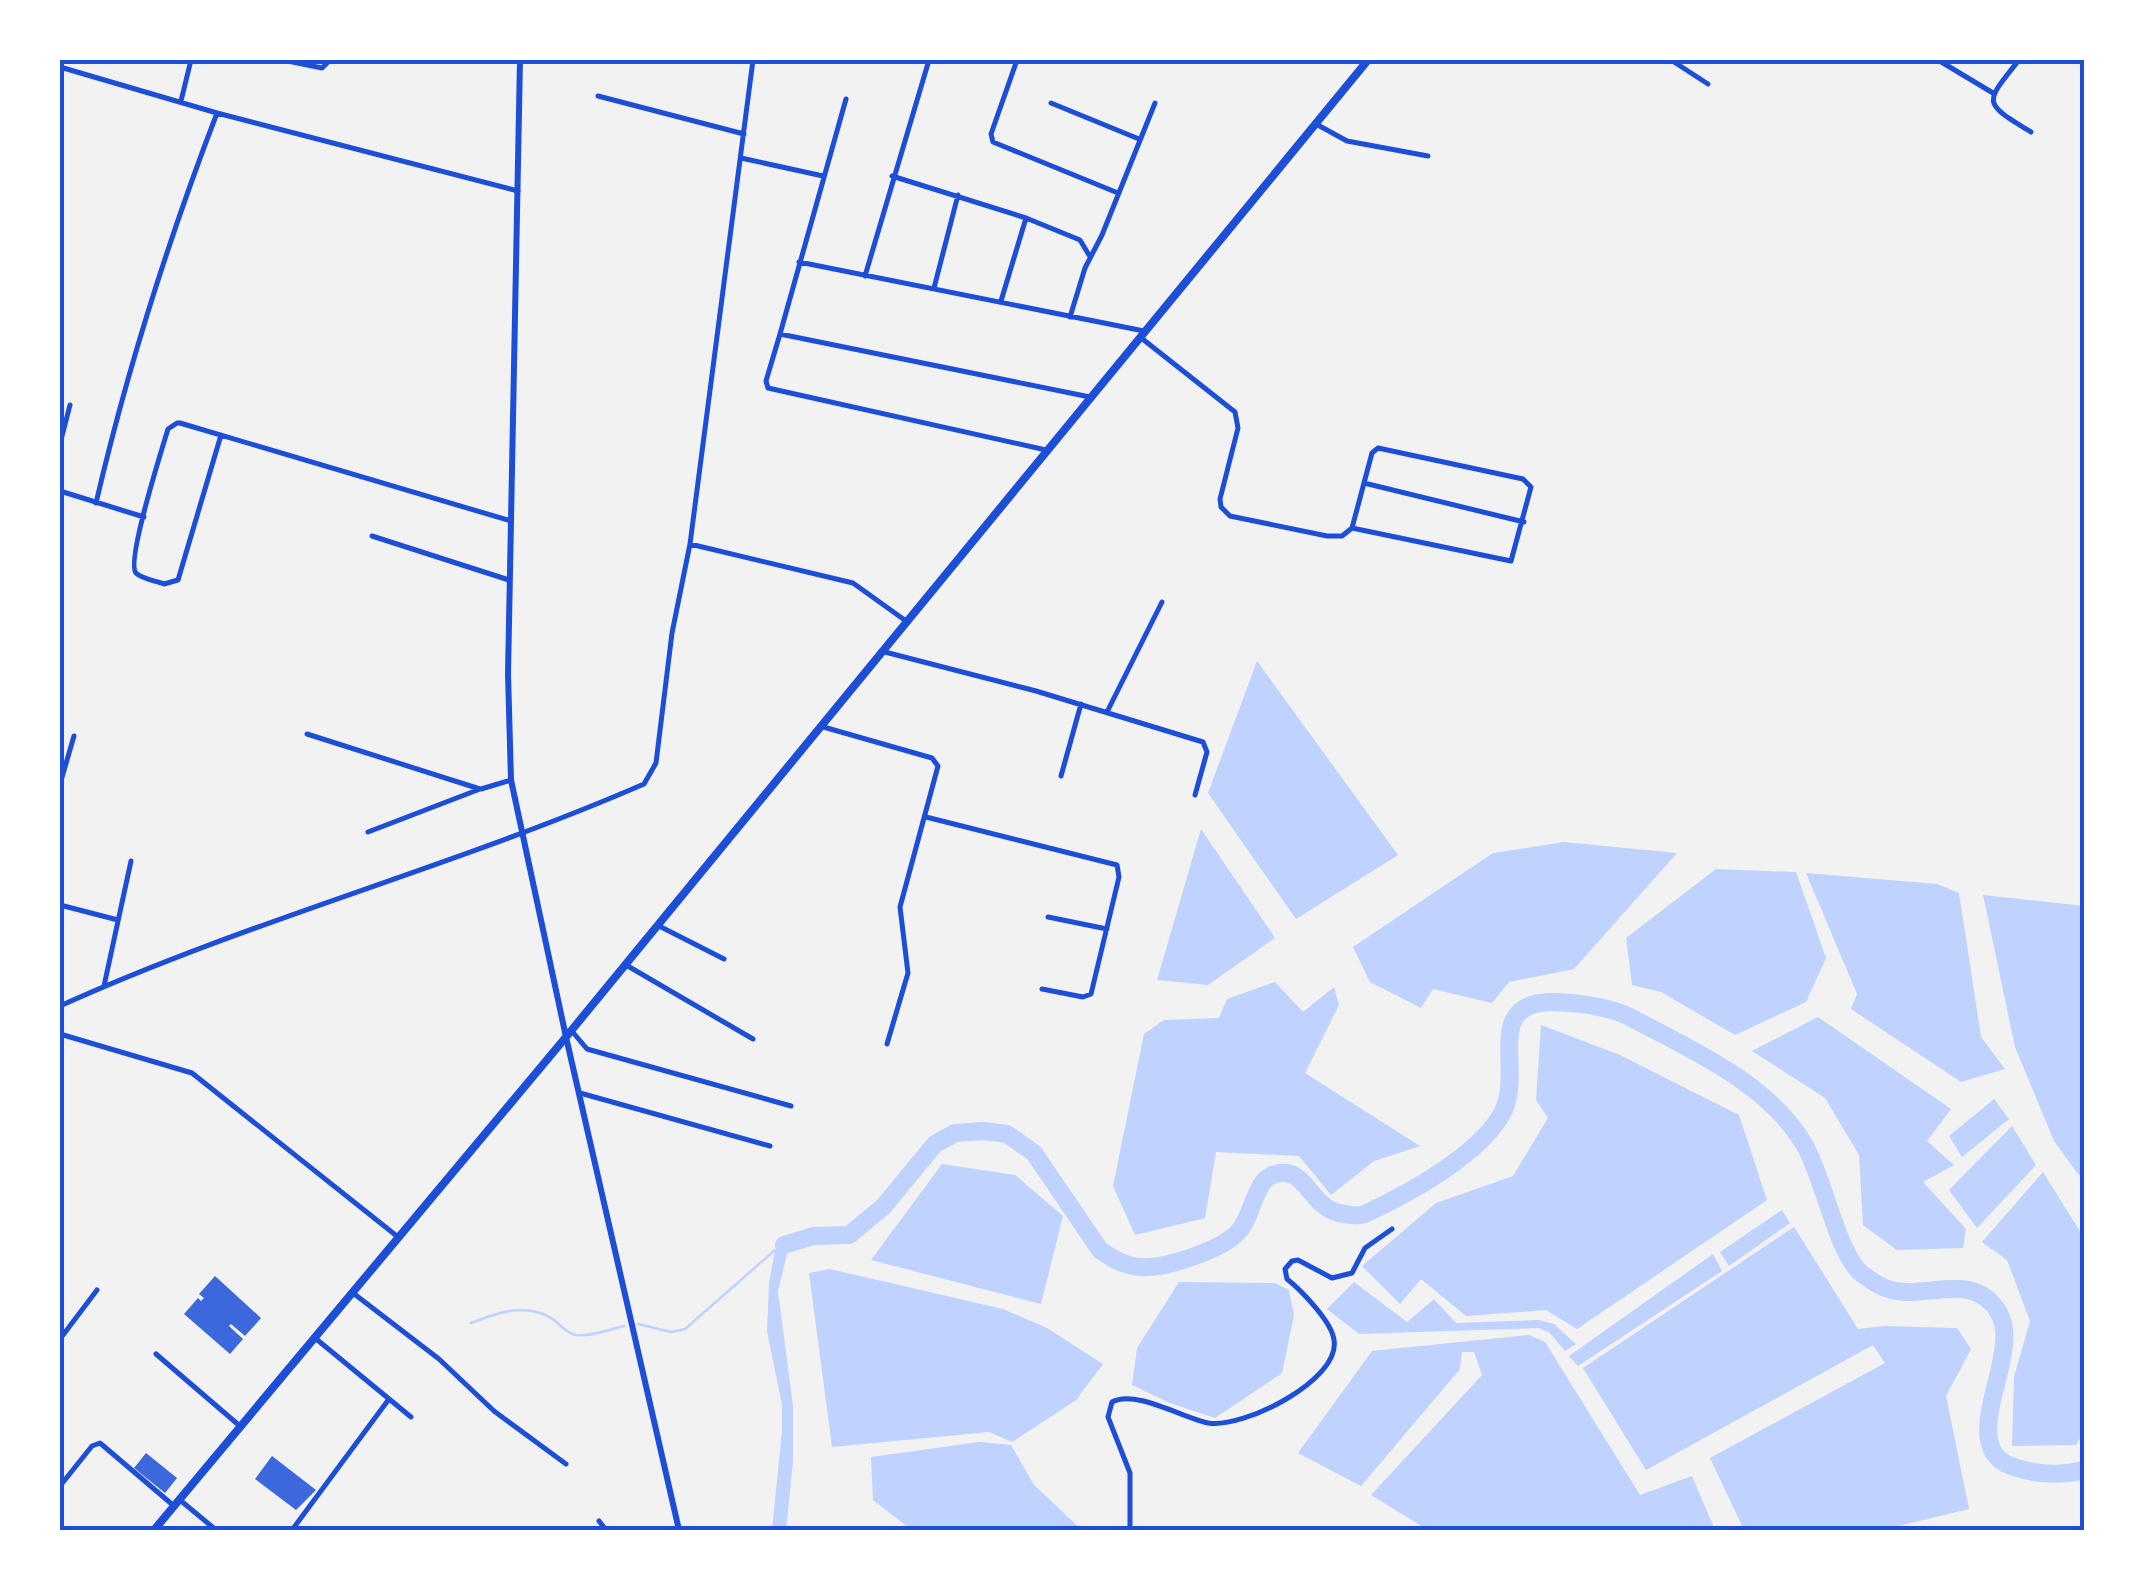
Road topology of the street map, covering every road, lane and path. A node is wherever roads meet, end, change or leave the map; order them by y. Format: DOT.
graph roads {
  1 [pos="190,60"];
  2 [pos="283,60"];
  3 [pos="330,60"];
  4 [pos="520,60"];
  5 [pos="753,60"];
  6 [pos="929,60"];
  7 [pos="1017,60"];
  8 [pos="1368,60"];
  9 [pos="1671,60"];
  10 [pos="1938,60"];
  11 [pos="2018,60"];
  12 [pos="60,68"];
  13 [pos="1708,84"];
  14 [pos="1993,92"];
  15 [pos="598,96"];
  16 [pos="846,98"];
  17 [pos="180,102"];
  18 [pos="1051,103"];
  19 [pos="1156,103"];
  20 [pos="217,114"];
  21 [pos="1316,124"];
  22 [pos="2031,132"];
  23 [pos="744,134"];
  24 [pos="1139,140"];
  25 [pos="1428,156"];
  26 [pos="741,158"];
  27 [pos="823,176"];
  28 [pos="892,176"];
  29 [pos="518,191"];
  30 [pos="1118,193"];
  31 [pos="958,194"];
  32 [pos="1026,218"];
  33 [pos="1090,257"];
  34 [pos="799,262"];
  35 [pos="865,276"];
  36 [pos="934,289"];
  37 [pos="1001,302"];
  38 [pos="1070,316"];
  39 [pos="780,334"];
  40 [pos="1142,334"];
  41 [pos="1090,397"];
  42 [pos="70,405"];
  43 [pos="221,435"];
  44 [pos="60,444"];
  45 [pos="1046,450"];
  46 [pos="1364,483"];
  47 [pos="60,491"];
  48 [pos="96,503"];
  49 [pos="144,517"];
  50 [pos="511,521"];
  51 [pos="1524,522"];
  52 [pos="1352,528"];
  53 [pos="372,536"];
  54 [pos="690,544"];
  55 [pos="509,580"];
  56 [pos="1162,602"];
  57 [pos="906,621"];
  58 [pos="880,652"];
  59 [pos="1081,704"];
  60 [pos="1108,712"];
  61 [pos="820,726"];
  62 [pos="307,734"];
  63 [pos="74,736"];
  64 [pos="1061,776"];
  65 [pos="512,780"];
  66 [pos="60,784"];
  67 [pos="480,789"];
  68 [pos="1195,795"];
  69 [pos="926,817"];
  70 [pos="368,832"];
  71 [pos="524,834"];
  72 [pos="131,861"];
  73 [pos="60,906"];
  74 [pos="1048,916"];
  75 [pos="118,920"];
  76 [pos="656,924"];
  77 [pos="1107,929"];
  78 [pos="724,959"];
  79 [pos="624,963"];
  80 [pos="104,986"];
  81 [pos="1042,988"];
  82 [pos="60,1006"];
  83 [pos="60,1034"];
  84 [pos="568,1034"];
  85 [pos="753,1039"];
  86 [pos="887,1044"];
  87 [pos="578,1092"];
  88 [pos="791,1106"];
  89 [pos="770,1146"];
  90 [pos="1392,1228"];
  91 [pos="398,1237"];
  92 [pos="97,1290"];
  93 [pos="353,1292"];
  94 [pos="60,1338"];
  95 [pos="315,1338"];
  96 [pos="156,1354"];
  97 [pos="390,1399"];
  98 [pos="412,1418"];
  99 [pos="241,1427"];
  100 [pos="566,1464"];
  101 [pos="60,1486"];
  102 [pos="177,1503"];
  103 [pos="599,1521"];
  104 [pos="154,1530"];
  105 [pos="216,1530"];
  106 [pos="292,1530"];
  107 [pos="606,1530"];
  108 [pos="680,1530"];
  109 [pos="1130,1530"];
  1 -- 17 [label="street"];
  2 -- 3 [label="street"];
  4 -- 29 [label="street"];
  5 -- 23 [label="street"];
  6 -- 28 [label="street"];
  7 -- 30 [label="street"];
  8 -- 21 [label="main road"];
  9 -- 13 [label="street"];
  10 -- 14 [label="street"];
  11 -- 14 [label="street"];
  12 -- 17 [label="street"];
  14 -- 22 [label="street"];
  15 -- 23 [label="street"];
  16 -- 27 [label="street"];
  17 -- 20 [label="street"];
  18 -- 24 [label="street"];
  19 -- 24 [label="street"];
  20 -- 29 [label="street"];
  20 -- 48 [label="street"];
  21 -- 25 [label="street"];
  21 -- 40 [label="main road"];
  23 -- 26 [label="street"];
  24 -- 30 [label="street"];
  26 -- 27 [label="street"];
  26 -- 54 [label="street"];
  27 -- 34 [label="street"];
  28 -- 31 [label="street"];
  28 -- 35 [label="street"];
  29 -- 50 [label="street"];
  30 -- 33 [label="street"];
  31 -- 32 [label="street"];
  31 -- 36 [label="street"];
  32 -- 33 [label="street"];
  32 -- 37 [label="street"];
  33 -- 38 [label="street"];
  34 -- 35 [label="street"];
  34 -- 39 [label="street"];
  35 -- 36 [label="street"];
  36 -- 37 [label="street"];
  37 -- 38 [label="street"];
  38 -- 40 [label="street"];
  39 -- 41 [label="street"];
  39 -- 45 [label="street"];
  40 -- 41 [label="main road"];
  40 -- 52 [label="street"];
  41 -- 45 [label="main road"];
  42 -- 44 [label="street"];
  43 -- 49 [label="street"];
  43 -- 49 [label="street"];
  43 -- 50 [label="street"];
  45 -- 57 [label="main road"];
  46 -- 51 [label="street"];
  46 -- 51 [label="street"];
  46 -- 52 [label="street"];
  47 -- 48 [label="street"];
  48 -- 49 [label="street"];
  50 -- 55 [label="street"];
  51 -- 52 [label="street"];
  53 -- 55 [label="street"];
  54 -- 57 [label="street"];
  54 -- 71 [label="street"];
  55 -- 65 [label="street"];
  56 -- 60 [label="street"];
  57 -- 58 [label="main road"];
  58 -- 59 [label="street"];
  58 -- 61 [label="main road"];
  59 -- 60 [label="street"];
  59 -- 64 [label="street"];
  60 -- 68 [label="street"];
  61 -- 69 [label="street"];
  61 -- 76 [label="main road"];
  62 -- 67 [label="street"];
  63 -- 66 [label="street"];
  65 -- 67 [label="street"];
  65 -- 71 [label="street"];
  67 -- 70 [label="street"];
  69 -- 77 [label="street"];
  69 -- 86 [label="street"];
  71 -- 80 [label="street"];
  71 -- 84 [label="street"];
  72 -- 75 [label="street"];
  73 -- 75 [label="street"];
  74 -- 77 [label="street"];
  75 -- 80 [label="street"];
  76 -- 78 [label="street"];
  76 -- 79 [label="main road"];
  77 -- 81 [label="street"];
  79 -- 84 [label="main road"];
  79 -- 85 [label="street"];
  80 -- 82 [label="street"];
  83 -- 91 [label="street"];
  84 -- 87 [label="street"];
  84 -- 88 [label="street"];
  84 -- 91 [label="main road"];
  87 -- 89 [label="street"];
  87 -- 108 [label="street"];
  90 -- 109 [label="street"];
  91 -- 93 [label="main road"];
  92 -- 94 [label="street"];
  93 -- 95 [label="main road"];
  93 -- 100 [label="street"];
  95 -- 97 [label="street"];
  95 -- 99 [label="main road"];
  96 -- 99 [label="street"];
  97 -- 98 [label="street"];
  97 -- 106 [label="street"];
  99 -- 102 [label="main road"];
  101 -- 102 [label="street"];
  102 -- 104 [label="main road"];
  102 -- 105 [label="street"];
  103 -- 107 [label="street"];
}
